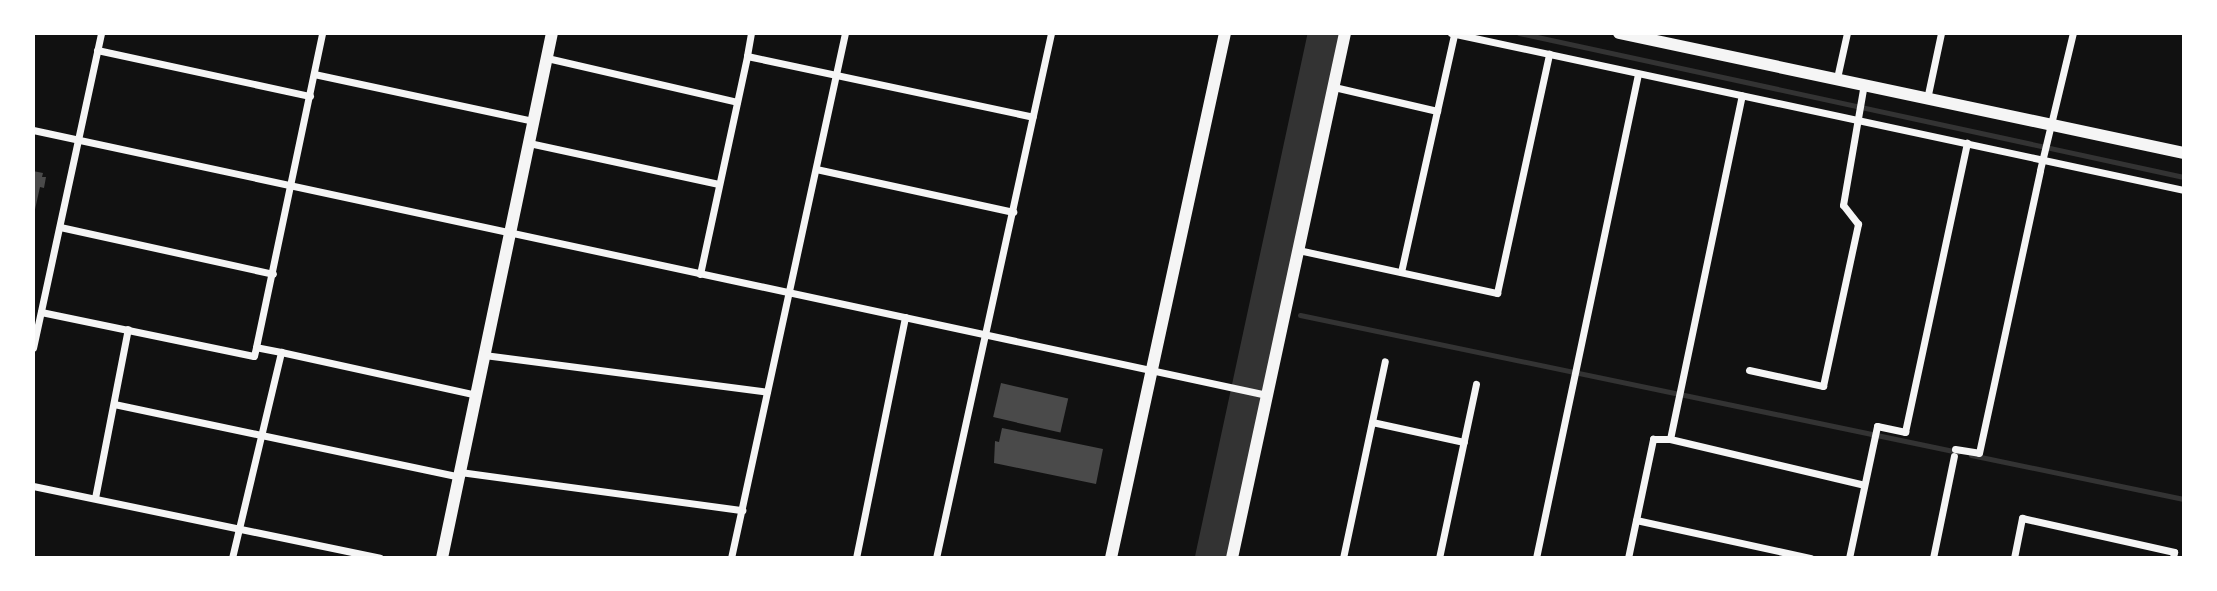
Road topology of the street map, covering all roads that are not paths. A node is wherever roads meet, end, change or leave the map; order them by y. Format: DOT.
graph roads {
  1 [pos="101,33"];
  2 [pos="322,33"];
  3 [pos="552,33"];
  4 [pos="751,33"];
  5 [pos="845,33"];
  6 [pos="1051,33"];
  7 [pos="1225,33"];
  8 [pos="1346,33"];
  9 [pos="1619,33"];
  10 [pos="1847,33"];
  11 [pos="1941,33"];
  12 [pos="2073,33"];
  13 [pos="1453,34"];
  14 [pos="97,50"];
  15 [pos="1549,54"];
  16 [pos="747,56"];
  17 [pos="547,58"];
  18 [pos="314,74"];
  19 [pos="837,74"];
  20 [pos="1638,74"];
  21 [pos="1837,78"];
  22 [pos="1864,84"];
  23 [pos="1334,87"];
  24 [pos="1742,95"];
  25 [pos="310,96"];
  26 [pos="1927,99"];
  27 [pos="737,102"];
  28 [pos="1437,111"];
  29 [pos="1858,116"];
  30 [pos="1033,117"];
  31 [pos="534,121"];
  32 [pos="2052,126"];
  33 [pos="33,130"];
  34 [pos="79,141"];
  35 [pos="529,143"];
  36 [pos="1967,144"];
  37 [pos="2184,153"];
  38 [pos="2042,159"];
  39 [pos="816,169"];
  40 [pos="719,184"];
  41 [pos="291,186"];
  42 [pos="2184,190"];
  43 [pos="1013,212"];
  44 [pos="60,227"];
  45 [pos="510,233"];
  46 [pos="1298,250"];
  47 [pos="1401,272"];
  48 [pos="273,274"];
  49 [pos="700,274"];
  50 [pos="788,293"];
  51 [pos="41,312"];
  52 [pos="905,317"];
  53 [pos="128,330"];
  54 [pos="987,334"];
  55 [pos="256,347"];
  56 [pos="33,348"];
  57 [pos="281,352"];
  58 [pos="484,355"];
  59 [pos="1385,361"];
  60 [pos="1749,370"];
  61 [pos="1153,371"];
  62 [pos="1476,384"];
  63 [pos="767,392"];
  64 [pos="1260,394"];
  65 [pos="476,395"];
  66 [pos="114,404"];
  67 [pos="1373,422"];
  68 [pos="261,436"];
  69 [pos="1670,439"];
  70 [pos="1464,442"];
  71 [pos="459,475"];
  72 [pos="1864,485"];
  73 [pos="33,486"];
  74 [pos="95,498"];
  75 [pos="742,510"];
  76 [pos="1636,520"];
  77 [pos="239,528"];
  78 [pos="232,558"];
  79 [pos="380,558"];
  80 [pos="442,558"];
  81 [pos="732,558"];
  82 [pos="856,558"];
  83 [pos="936,558"];
  84 [pos="1111,558"];
  85 [pos="1232,558"];
  86 [pos="1343,558"];
  87 [pos="1439,558"];
  88 [pos="1536,558"];
  89 [pos="1628,558"];
  90 [pos="1811,558"];
  91 [pos="1849,558"];
  92 [pos="1933,558"];
  93 [pos="2014,558"];
  94 [pos="2173,558"];
  1 -- 14 [label="street"];
  2 -- 18 [label="street"];
  3 -- 17 [label="street"];
  4 -- 16 [label="street"];
  5 -- 19 [label="street"];
  6 -- 30 [label="street"];
  7 -- 61 [label="street"];
  8 -- 23 [label="street"];
  9 -- 21 [label="street"];
  10 -- 21 [label="street"];
  11 -- 26 [label="street"];
  12 -- 32 [label="street"];
  13 -- 15 [label="street"];
  13 -- 28 [label="street"];
  14 -- 25 [label="street"];
  14 -- 34 [label="street"];
  15 -- 20 [label="street"];
  15 -- 47 [label="street"];
  16 -- 19 [label="street"];
  16 -- 27 [label="street"];
  17 -- 27 [label="street"];
  17 -- 31 [label="street"];
  18 -- 25 [label="street"];
  18 -- 31 [label="street"];
  19 -- 30 [label="street"];
  19 -- 39 [label="street"];
  20 -- 24 [label="street"];
  20 -- 88 [label="street"];
  21 -- 22 [label="street"];
  22 -- 26 [label="street"];
  22 -- 29 [label="street"];
  23 -- 28 [label="street"];
  23 -- 46 [label="street"];
  24 -- 29 [label="street"];
  24 -- 69 [label="street"];
  25 -- 41 [label="street"];
  26 -- 32 [label="street"];
  27 -- 40 [label="street"];
  28 -- 47 [label="street"];
  29 -- 36 [label="street"];
  29 -- 60 [label="street"];
  30 -- 43 [label="street"];
  31 -- 35 [label="street"];
  32 -- 37 [label="street"];
  32 -- 38 [label="street"];
  33 -- 34 [label="street"];
  34 -- 41 [label="street"];
  34 -- 44 [label="street"];
  35 -- 40 [label="street"];
  35 -- 45 [label="street"];
  36 -- 38 [label="street"];
  36 -- 72 [label="street"];
  38 -- 42 [label="street"];
  38 -- 92 [label="street"];
  39 -- 43 [label="street"];
  39 -- 50 [label="street"];
  40 -- 49 [label="street"];
  41 -- 45 [label="street"];
  41 -- 48 [label="street"];
  43 -- 54 [label="street"];
  44 -- 48 [label="street"];
  44 -- 51 [label="street"];
  45 -- 49 [label="street"];
  45 -- 58 [label="street"];
  46 -- 47 [label="street"];
  46 -- 64 [label="street"];
  48 -- 55 [label="street"];
  49 -- 50 [label="street"];
  50 -- 52 [label="street"];
  50 -- 63 [label="street"];
  51 -- 53 [label="street"];
  51 -- 56 [label="street"];
  52 -- 54 [label="street"];
  52 -- 82 [label="street"];
  53 -- 55 [label="street"];
  53 -- 66 [label="street"];
  54 -- 61 [label="street"];
  54 -- 83 [label="street"];
  55 -- 57 [label="street"];
  57 -- 65 [label="street"];
  57 -- 68 [label="street"];
  58 -- 63 [label="street"];
  58 -- 65 [label="street"];
  59 -- 67 [label="street"];
  61 -- 64 [label="street"];
  61 -- 84 [label="street"];
  62 -- 70 [label="street"];
  63 -- 75 [label="street"];
  64 -- 85 [label="street"];
  65 -- 71 [label="street"];
  66 -- 68 [label="street"];
  66 -- 74 [label="street"];
  67 -- 70 [label="street"];
  67 -- 86 [label="street"];
  68 -- 71 [label="street"];
  68 -- 77 [label="street"];
  69 -- 72 [label="street"];
  69 -- 76 [label="street"];
  70 -- 87 [label="street"];
  71 -- 75 [label="street"];
  71 -- 80 [label="street"];
  72 -- 91 [label="street"];
  73 -- 74 [label="street"];
  74 -- 77 [label="street"];
  75 -- 81 [label="street"];
  76 -- 89 [label="street"];
  76 -- 90 [label="street"];
  77 -- 78 [label="street"];
  77 -- 79 [label="street"];
  93 -- 94 [label="street"];
}
